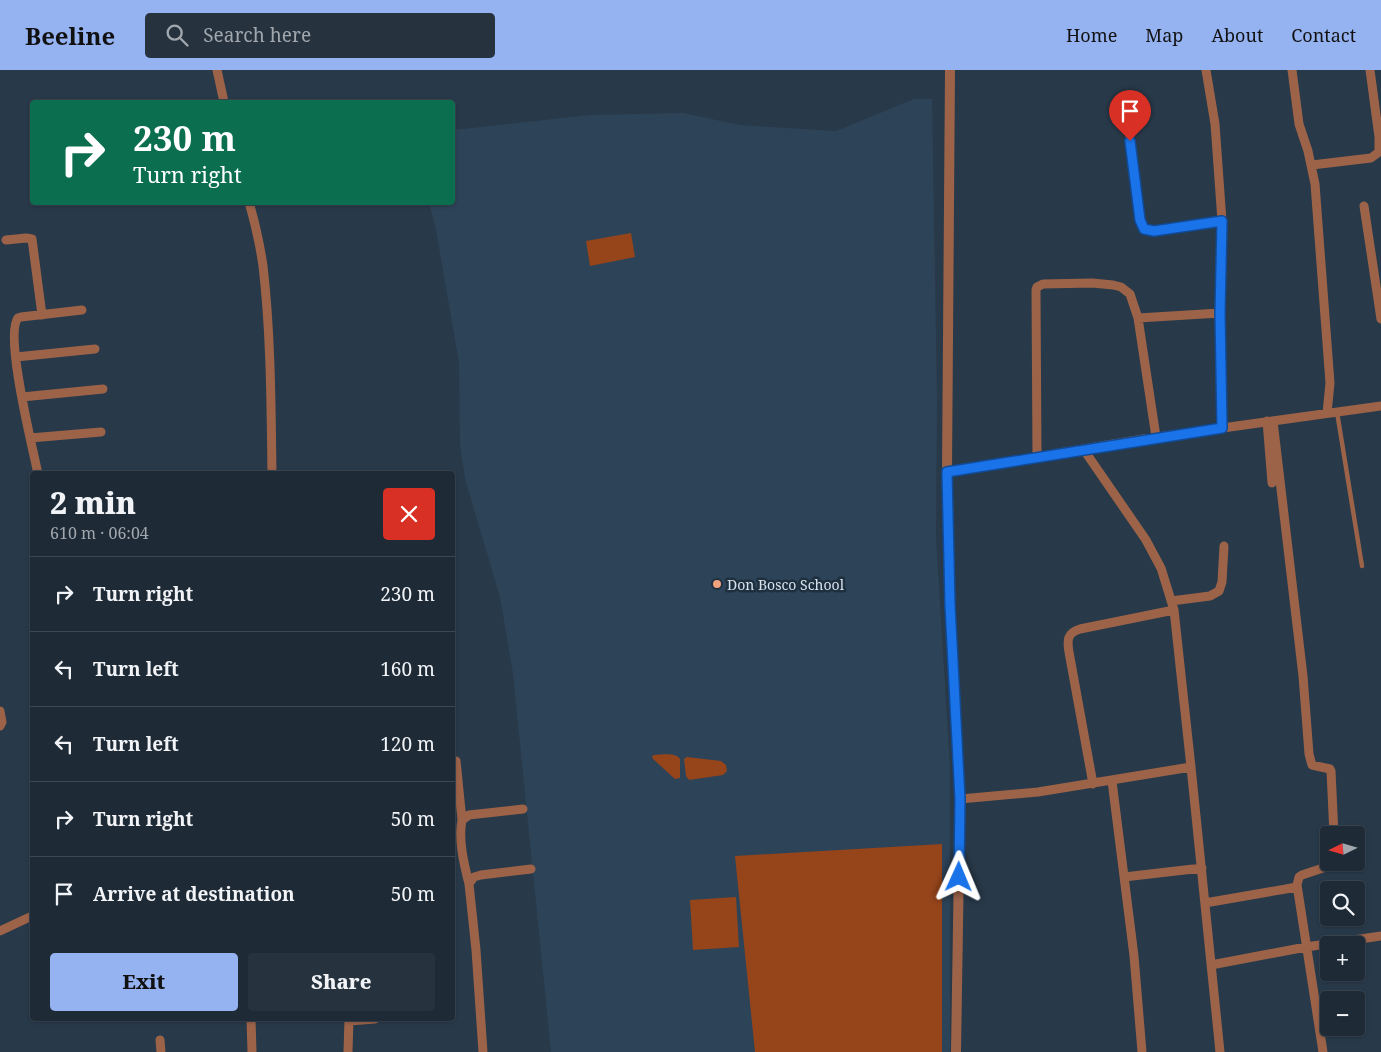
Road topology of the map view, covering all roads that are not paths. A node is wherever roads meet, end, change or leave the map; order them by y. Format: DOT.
graph roads {
  1 [pos="217,70"];
  2 [pos="950,70"];
  3 [pos="1206,70"];
  4 [pos="1292,70"];
  5 [pos="1370,70"];
  6 [pos="224,100"];
  7 [pos="1128,121"];
  8 [pos="1312,165"];
  9 [pos="250,205"];
  10 [pos="1364,206"];
  11 [pos="1222,221"];
  12 [pos="6,240"];
  13 [pos="82,310"];
  14 [pos="1220,313"];
  15 [pos="42,314"];
  16 [pos="1138,318"];
  17 [pos="1381,319"];
  18 [pos="95,349"];
  19 [pos="16,357"];
  20 [pos="103,389"];
  21 [pos="22,397"];
  22 [pos="1381,406"];
  23 [pos="1337,412"];
  24 [pos="1327,414"];
  25 [pos="1270,421"];
  26 [pos="1222,428"];
  27 [pos="101,432"];
  28 [pos="1156,437"];
  29 [pos="30,438"];
  30 [pos="1084,450"];
  31 [pos="1037,457"];
  32 [pos="37,471"];
  33 [pos="272,471"];
  34 [pos="947,472"];
  35 [pos="1272,483"];
  36 [pos="1224,546"];
  37 [pos="1362,566"];
  38 [pos="1172,605"];
  39 [pos="0,711"];
  40 [pos="0,726"];
  41 [pos="456,761"];
  42 [pos="1192,767"];
  43 [pos="1112,781"];
  44 [pos="1093,784"];
  45 [pos="960,799"];
  46 [pos="523,809"];
  47 [pos="462,820"];
  48 [pos="1334,826"];
  49 [pos="1202,868"];
  50 [pos="531,869"];
  51 [pos="1320,869"];
  52 [pos="1124,877"];
  53 [pos="469,884"];
  54 [pos="1297,887"];
  55 [pos="1205,903"];
  56 [pos="30,917"];
  57 [pos="0,931"];
  58 [pos="1381,936"];
  59 [pos="1306,947"];
  60 [pos="1211,965"];
  61 [pos="251,1021"];
  62 [pos="349,1021"];
  63 [pos="160,1040"];
  64 [pos="161,1052"];
  65 [pos="252,1052"];
  66 [pos="348,1052"];
  67 [pos="483,1052"];
  68 [pos="956,1052"];
  69 [pos="1142,1052"];
  70 [pos="1220,1052"];
  71 [pos="1323,1052"];
  1 -- 6 [label="street"];
  2 -- 34 [label="street"];
  3 -- 11 [label="street"];
  4 -- 8 [label="street"];
  5 -- 8 [label="street"];
  7 -- 11 [label="street"];
  8 -- 24 [label="street"];
  9 -- 33 [label="street"];
  10 -- 17 [label="street"];
  11 -- 14 [label="street"];
  12 -- 15 [label="street"];
  13 -- 15 [label="street"];
  14 -- 16 [label="street"];
  14 -- 26 [label="street"];
  15 -- 19 [label="street"];
  16 -- 28 [label="street"];
  16 -- 31 [label="street"];
  18 -- 19 [label="street"];
  19 -- 21 [label="street"];
  20 -- 21 [label="street"];
  21 -- 29 [label="street"];
  22 -- 23 [label="street"];
  23 -- 24 [label="street"];
  23 -- 37 [label="lane"];
  24 -- 25 [label="street"];
  25 -- 26 [label="street"];
  25 -- 35 [label="street"];
  25 -- 48 [label="street"];
  26 -- 28 [label="street"];
  27 -- 29 [label="street"];
  28 -- 30 [label="street"];
  29 -- 32 [label="street"];
  30 -- 31 [label="street"];
  30 -- 38 [label="street"];
  31 -- 34 [label="street"];
  34 -- 45 [label="street"];
  36 -- 38 [label="street"];
  38 -- 42 [label="street"];
  38 -- 44 [label="street"];
  39 -- 40 [label="street"];
  41 -- 47 [label="street"];
  42 -- 43 [label="street"];
  42 -- 49 [label="street"];
  43 -- 44 [label="street"];
  43 -- 52 [label="street"];
  44 -- 45 [label="street"];
  45 -- 68 [label="street"];
  46 -- 47 [label="street"];
  47 -- 53 [label="street"];
  49 -- 52 [label="street"];
  49 -- 55 [label="street"];
  50 -- 53 [label="street"];
  51 -- 54 [label="street"];
  52 -- 69 [label="street"];
  53 -- 67 [label="street"];
  54 -- 55 [label="street"];
  54 -- 59 [label="street"];
  55 -- 60 [label="street"];
  56 -- 57 [label="street"];
  58 -- 59 [label="street"];
  59 -- 60 [label="street"];
  59 -- 71 [label="street"];
  60 -- 70 [label="street"];
  61 -- 65 [label="street"];
  62 -- 66 [label="street"];
  63 -- 64 [label="street"];
}
